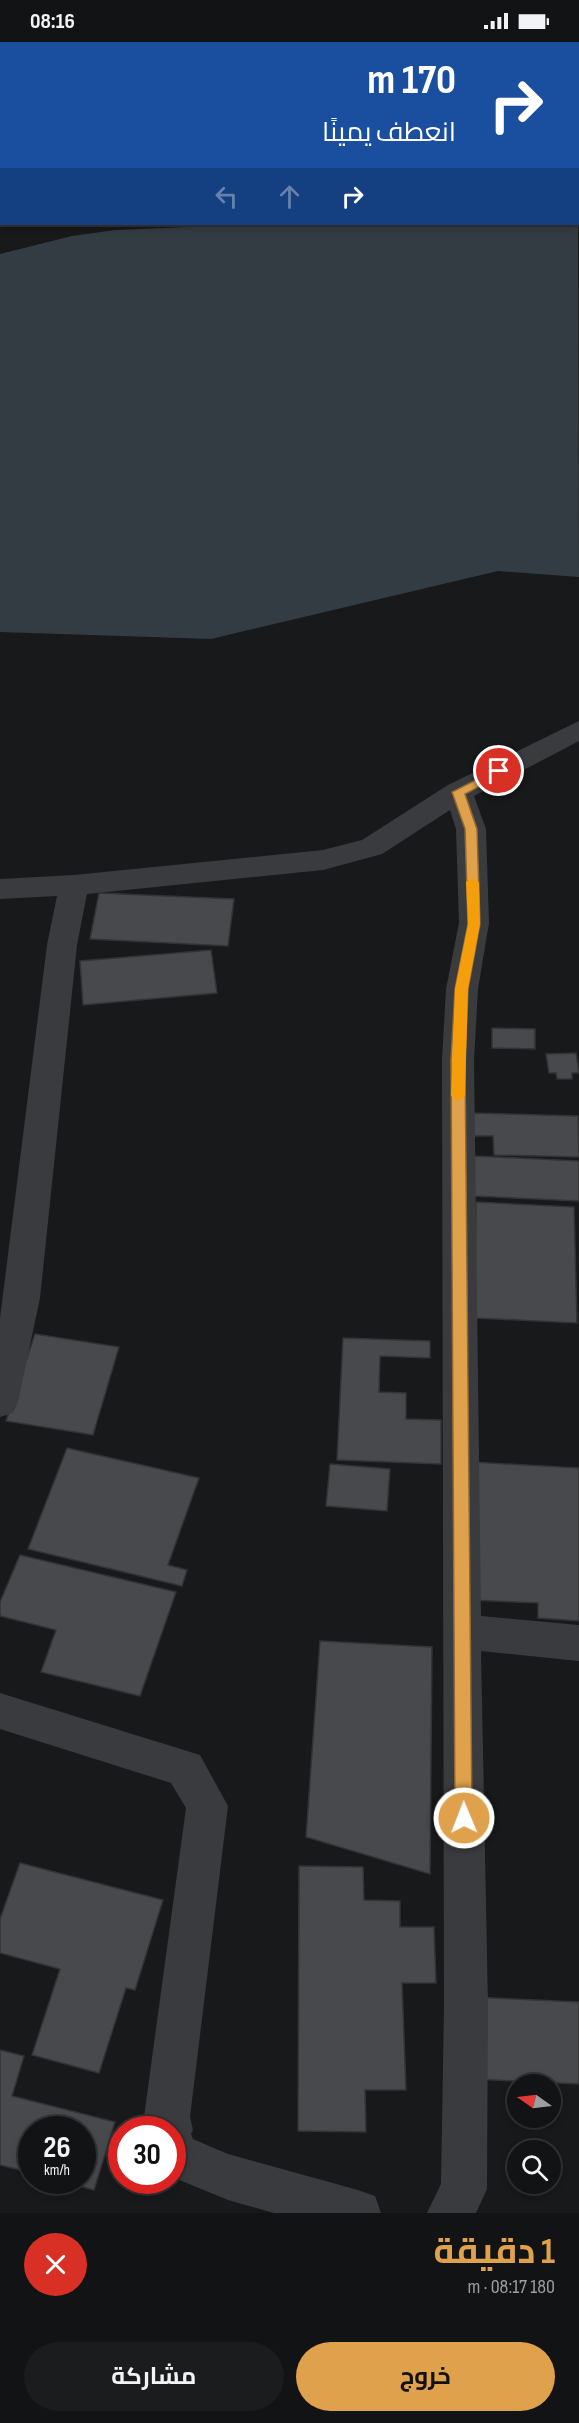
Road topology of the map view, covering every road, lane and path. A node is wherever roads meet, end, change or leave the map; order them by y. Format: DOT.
graph roads {
  1 [pos="579,730"];
  2 [pos="458,792"];
  3 [pos="74,885"];
  4 [pos="0,890"];
  5 [pos="0,1402"];
  6 [pos="461,1631"];
  7 [pos="579,1643"];
  8 [pos="0,1711"];
  9 [pos="167,2116"];
  10 [pos="186,2160"];
  11 [pos="358,2213"];
  12 [pos="450,2213"];
  1 -- 2 [label="street"];
  2 -- 3 [label="street"];
  2 -- 6 [label="street"];
  3 -- 4 [label="street"];
  3 -- 5 [label="street"];
  6 -- 7 [label="street"];
  6 -- 12 [label="street"];
  8 -- 9 [label="street"];
  10 -- 11 [label="street"];
}
